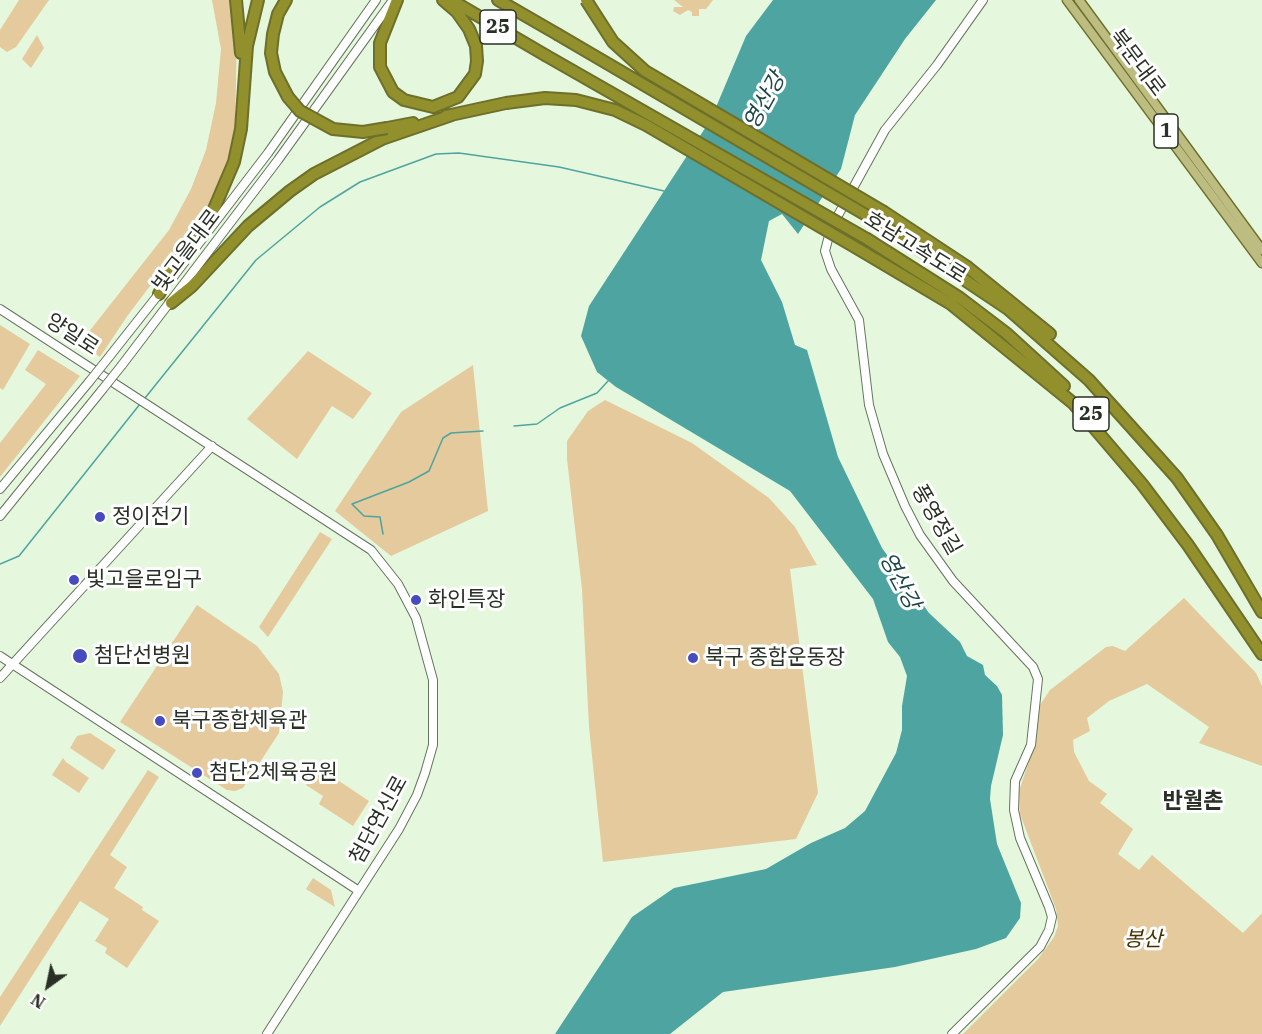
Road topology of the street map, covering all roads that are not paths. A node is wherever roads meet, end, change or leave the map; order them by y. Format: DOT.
graph roads {
  1 [pos="236,0"];
  2 [pos="258,0"];
  3 [pos="286,0"];
  4 [pos="376,0"];
  5 [pos="395,0"];
  6 [pos="443,0"];
  7 [pos="451,0"];
  8 [pos="498,0"];
  9 [pos="586,0"];
  10 [pos="983,0"];
  11 [pos="1067,0"];
  12 [pos="1079,0"];
  13 [pos="243,90"];
  14 [pos="452,115"];
  15 [pos="1262,250"];
  16 [pos="1262,263"];
  17 [pos="159,294"];
  18 [pos="171,303"];
  19 [pos="0,309"];
  20 [pos="125,391"];
  21 [pos="212,446"];
  22 [pos="1177,478"];
  23 [pos="0,489"];
  24 [pos="0,516"];
  25 [pos="1262,612"];
  26 [pos="1262,642"];
  27 [pos="1262,654"];
  28 [pos="0,656"];
  29 [pos="12,664"];
  30 [pos="0,678"];
  31 [pos="359,891"];
  32 [pos="267,1034"];
  33 [pos="952,1034"];
  1 -- 13 [label="highway"];
  2 -- 13 [label="highway"];
  3 -- 14 [label="highway, bridge"];
  4 -- 17 [label="street, 빛고을대로"];
  5 -- 6 [label="highway"];
  5 -- 18 [label="street, 빛고을대로"];
  7 -- 26 [label="highway, 호남고속도로 / 25, bridge"];
  8 -- 22 [label="highway, 호남고속도로 / 25, bridge"];
  9 -- 22 [label="highway, bridge"];
  10 -- 33 [label="street, 풍영정길"];
  11 -- 16 [label="main road, 북문대로 / 1"];
  12 -- 15 [label="main road, 북문대로 / 1"];
  13 -- 17 [label="highway"];
  14 -- 18 [label="highway"];
  14 -- 27 [label="highway, bridge"];
  17 -- 23 [label="street, 빛고을대로, bridge"];
  18 -- 24 [label="street, 빛고을대로, bridge"];
  19 -- 20 [label="street, 양일로"];
  20 -- 21 [label="street, 첨단연신로"];
  21 -- 29 [label="street"];
  21 -- 31 [label="street, 첨단연신로"];
  22 -- 25 [label="highway, 호남고속도로 / 25"];
  28 -- 29 [label="street"];
  29 -- 30 [label="street"];
  29 -- 31 [label="street"];
  31 -- 32 [label="street, 첨단연신로"];
}
